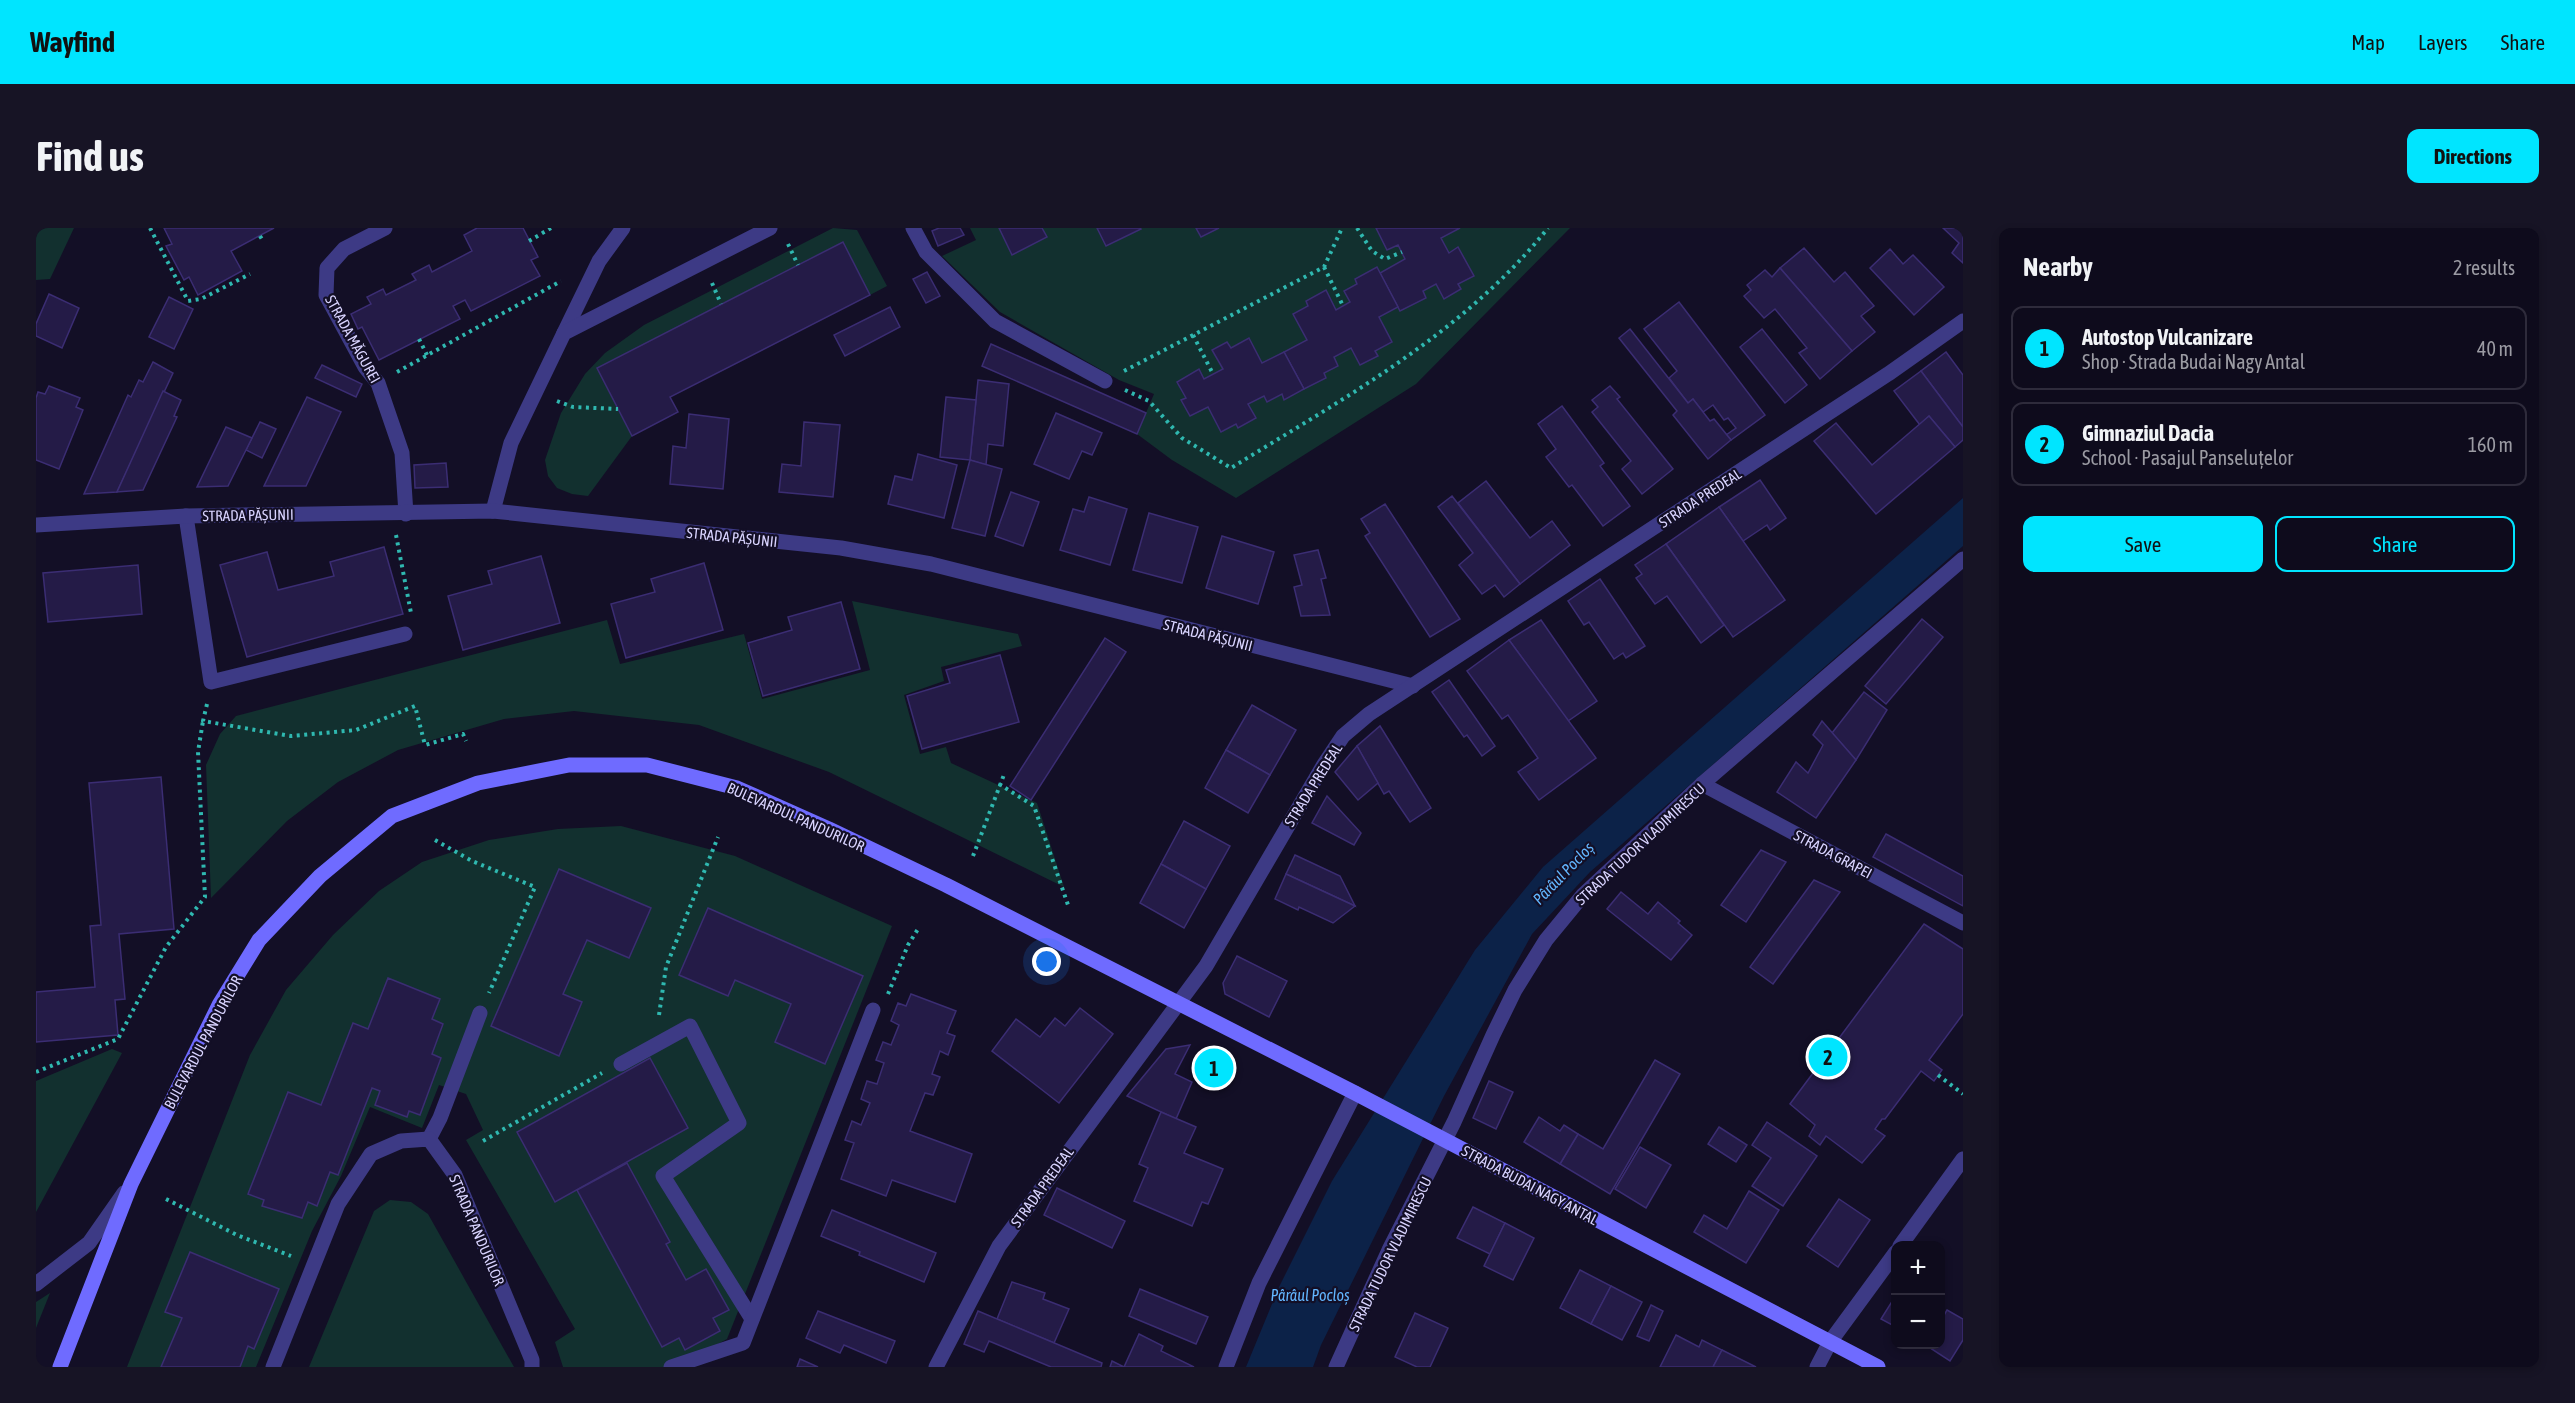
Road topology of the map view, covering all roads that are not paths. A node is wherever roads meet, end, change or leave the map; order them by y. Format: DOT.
graph roads {
  1 [pos="385,228"];
  2 [pos="623,228"];
  3 [pos="770,228"];
  4 [pos="913,228"];
  5 [pos="1963,321"];
  6 [pos="564,333"];
  7 [pos="1105,381"];
  8 [pos="493,511"];
  9 [pos="406,514"];
  10 [pos="186,516"];
  11 [pos="36,525"];
  12 [pos="1963,559"];
  13 [pos="403,626"];
  14 [pos="1413,686"];
  15 [pos="1702,784"];
  16 [pos="1963,923"];
  17 [pos="1180,1004"];
  18 [pos="873,1010"];
  19 [pos="480,1013"];
  20 [pos="621,1064"];
  21 [pos="1355,1093"];
  22 [pos="1442,1138"];
  23 [pos="429,1139"];
  24 [pos="1963,1159"];
  25 [pos="131,1184"];
  26 [pos="1903,1241"];
  27 [pos="1891,1259"];
  28 [pos="36,1284"];
  29 [pos="752,1319"];
  30 [pos="1830,1342"];
  31 [pos="60,1367"];
  32 [pos="273,1367"];
  33 [pos="532,1367"];
  34 [pos="671,1367"];
  35 [pos="936,1367"];
  36 [pos="1226,1367"];
  37 [pos="1336,1367"];
  38 [pos="1816,1367"];
  39 [pos="1878,1367"];
  1 -- 9 [label="street, STRADA MĂGUREI"];
  2 -- 6 [label="street"];
  3 -- 6 [label="street"];
  4 -- 7 [label="street"];
  5 -- 14 [label="street, STRADA PREDEAL"];
  6 -- 8 [label="street"];
  8 -- 9 [label="street, STRADA PĂȘUNII"];
  8 -- 14 [label="street, STRADA PĂȘUNII"];
  9 -- 10 [label="street, STRADA PĂȘUNII"];
  10 -- 11 [label="street, STRADA PĂȘUNII"];
  10 -- 13 [label="street"];
  12 -- 15 [label="street, STRADA TUDOR VLADIMIRESCU"];
  14 -- 17 [label="street, STRADA PREDEAL"];
  15 -- 16 [label="street, STRADA GRAPEI"];
  15 -- 22 [label="street, STRADA TUDOR VLADIMIRESCU"];
  17 -- 21 [label="main road, STRADA BUDAI NAGY ANTAL"];
  17 -- 25 [label="main road, BULEVARDUL PANDURILOR"];
  17 -- 35 [label="street, STRADA PREDEAL"];
  18 -- 29 [label="street"];
  19 -- 23 [label="street"];
  20 -- 29 [label="street"];
  21 -- 22 [label="main road, STRADA BUDAI NAGY ANTAL"];
  21 -- 36 [label="street"];
  22 -- 30 [label="main road, STRADA BUDAI NAGY ANTAL"];
  22 -- 37 [label="street, STRADA TUDOR VLADIMIRESCU"];
  23 -- 32 [label="street"];
  23 -- 33 [label="street, STRADA PANDURILOR"];
  24 -- 26 [label="street"];
  25 -- 28 [label="street"];
  25 -- 31 [label="main road, BULEVARDUL PANDURILOR"];
  27 -- 30 [label="street"];
  29 -- 34 [label="street"];
  30 -- 38 [label="street"];
  30 -- 39 [label="main road, STRADA BUDAI NAGY ANTAL"];
}
